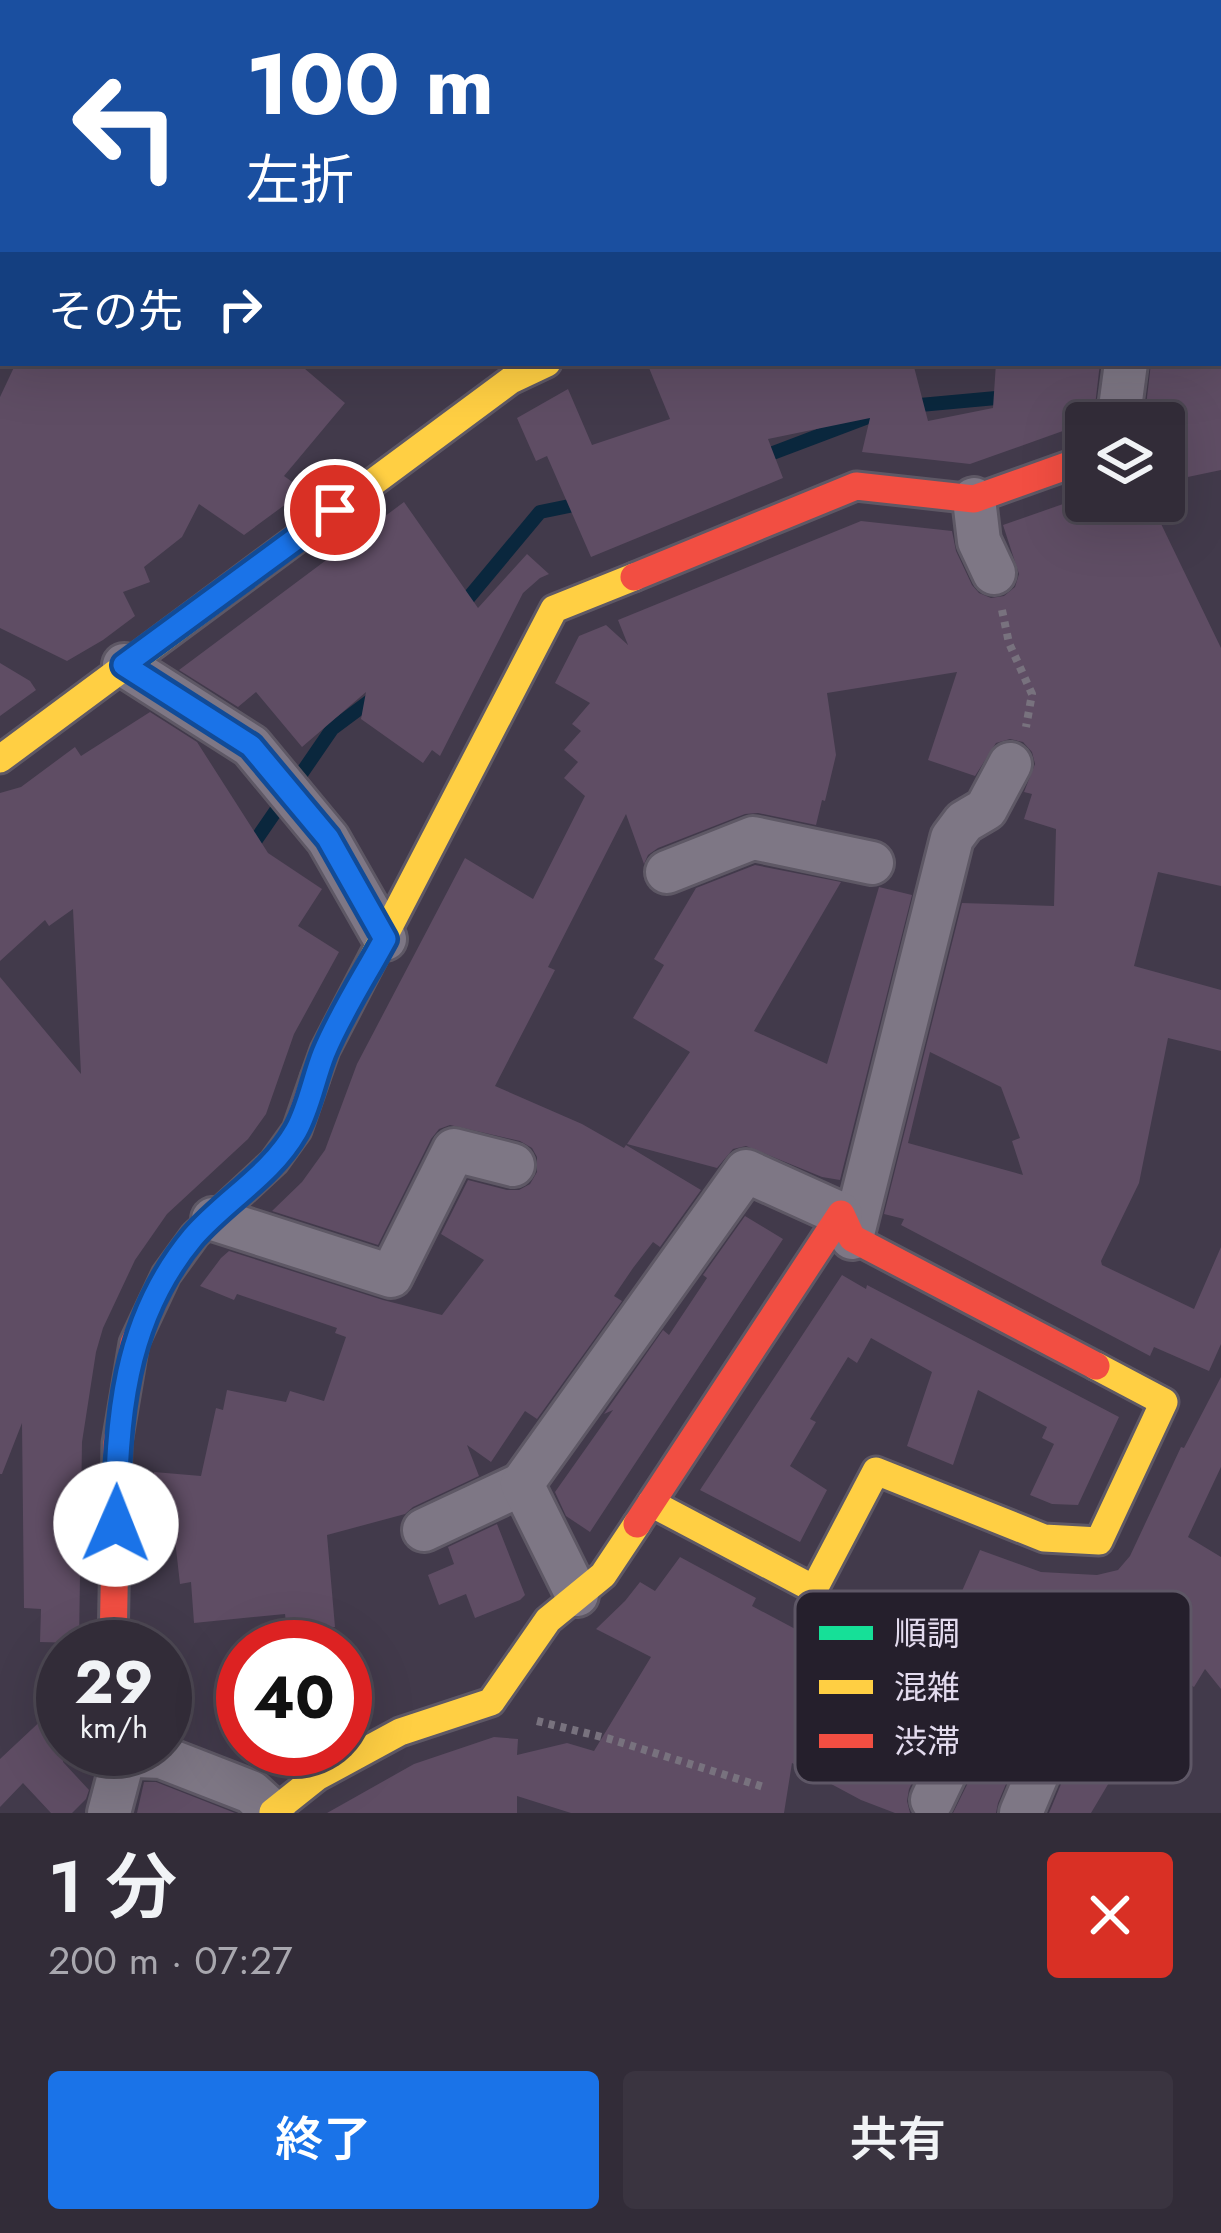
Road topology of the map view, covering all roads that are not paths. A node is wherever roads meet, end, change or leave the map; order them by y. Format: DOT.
graph roads {
  1 [pos="541,366"];
  2 [pos="1126,366"];
  3 [pos="1121,402"];
  4 [pos="1065,467"];
  5 [pos="974,500"];
  6 [pos="994,573"];
  7 [pos="124,665"];
  8 [pos="0,759"];
  9 [pos="1010,764"];
  10 [pos="872,863"];
  11 [pos="667,872"];
  12 [pos="385,939"];
  13 [pos="513,1165"];
  14 [pos="213,1219"];
  15 [pos="846,1226"];
  16 [pos="522,1484"];
  17 [pos="651,1503"];
  18 [pos="424,1530"];
  19 [pos="577,1595"];
  20 [pos="114,1620"];
  21 [pos="192,1769"];
  22 [pos="117,1776"];
  23 [pos="940,1783"];
  24 [pos="1034,1783"];
  25 [pos="932,1800"];
  26 [pos="109,1813"];
  27 [pos="274,1813"];
  28 [pos="1022,1813"];
  1 -- 7 [label="street"];
  2 -- 3 [label="street"];
  4 -- 5 [label="street"];
  5 -- 6 [label="street"];
  5 -- 12 [label="street"];
  7 -- 8 [label="street"];
  7 -- 12 [label="street"];
  9 -- 15 [label="street"];
  10 -- 11 [label="street"];
  12 -- 14 [label="street"];
  13 -- 14 [label="street"];
  14 -- 20 [label="street"];
  15 -- 16 [label="street"];
  15 -- 17 [label="street"];
  15 -- 17 [label="street"];
  16 -- 18 [label="street"];
  16 -- 19 [label="street"];
  17 -- 19 [label="street"];
  19 -- 27 [label="street"];
  21 -- 27 [label="street"];
  22 -- 26 [label="street"];
  23 -- 25 [label="street"];
  24 -- 28 [label="street"];
}
